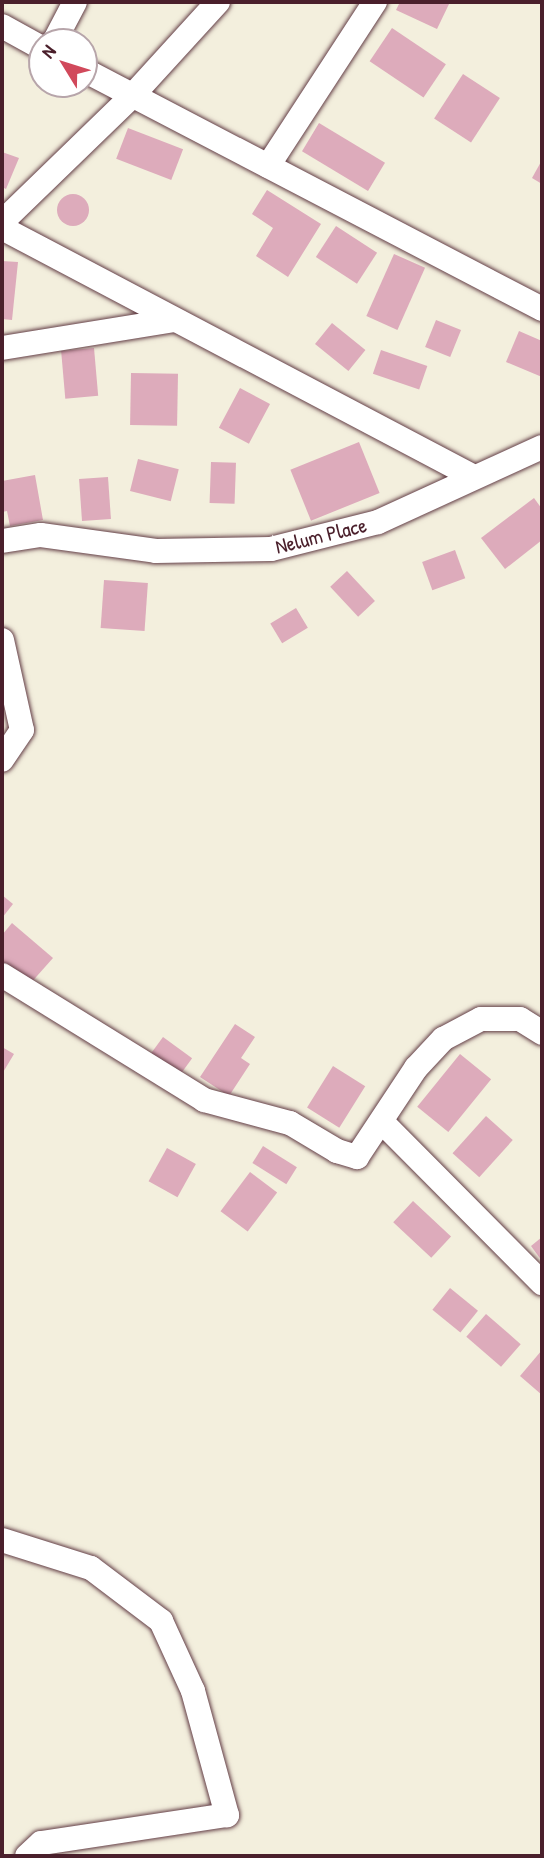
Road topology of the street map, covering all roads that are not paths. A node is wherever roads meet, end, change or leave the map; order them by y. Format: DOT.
graph roads {
  1 [pos="75,2"];
  2 [pos="218,2"];
  3 [pos="375,2"];
  4 [pos="2,26"];
  5 [pos="61,28"];
  6 [pos="28,40"];
  7 [pos="98,76"];
  8 [pos="133,95"];
  9 [pos="268,166"];
  10 [pos="2,222"];
  11 [pos="2,228"];
  12 [pos="542,309"];
  13 [pos="175,320"];
  14 [pos="2,348"];
  15 [pos="542,447"];
  16 [pos="474,477"];
  17 [pos="2,541"];
  18 [pos="2,640"];
  19 [pos="2,760"];
  20 [pos="2,975"];
  21 [pos="542,1033"];
  22 [pos="383,1123"];
  23 [pos="542,1283"];
  24 [pos="2,1540"];
  25 [pos="27,1856"];
  1 -- 5 [label="street"];
  2 -- 8 [label="street"];
  3 -- 9 [label="street"];
  4 -- 6 [label="street"];
  7 -- 8 [label="street"];
  8 -- 9 [label="street"];
  8 -- 10 [label="street"];
  9 -- 12 [label="street"];
  11 -- 13 [label="street"];
  13 -- 14 [label="street"];
  13 -- 16 [label="street"];
  15 -- 16 [label="street, Nelum Place"];
  16 -- 17 [label="street, Nelum Place"];
  18 -- 19 [label="street"];
  20 -- 22 [label="street"];
  21 -- 22 [label="street"];
  22 -- 23 [label="street"];
  24 -- 25 [label="street"];
}
